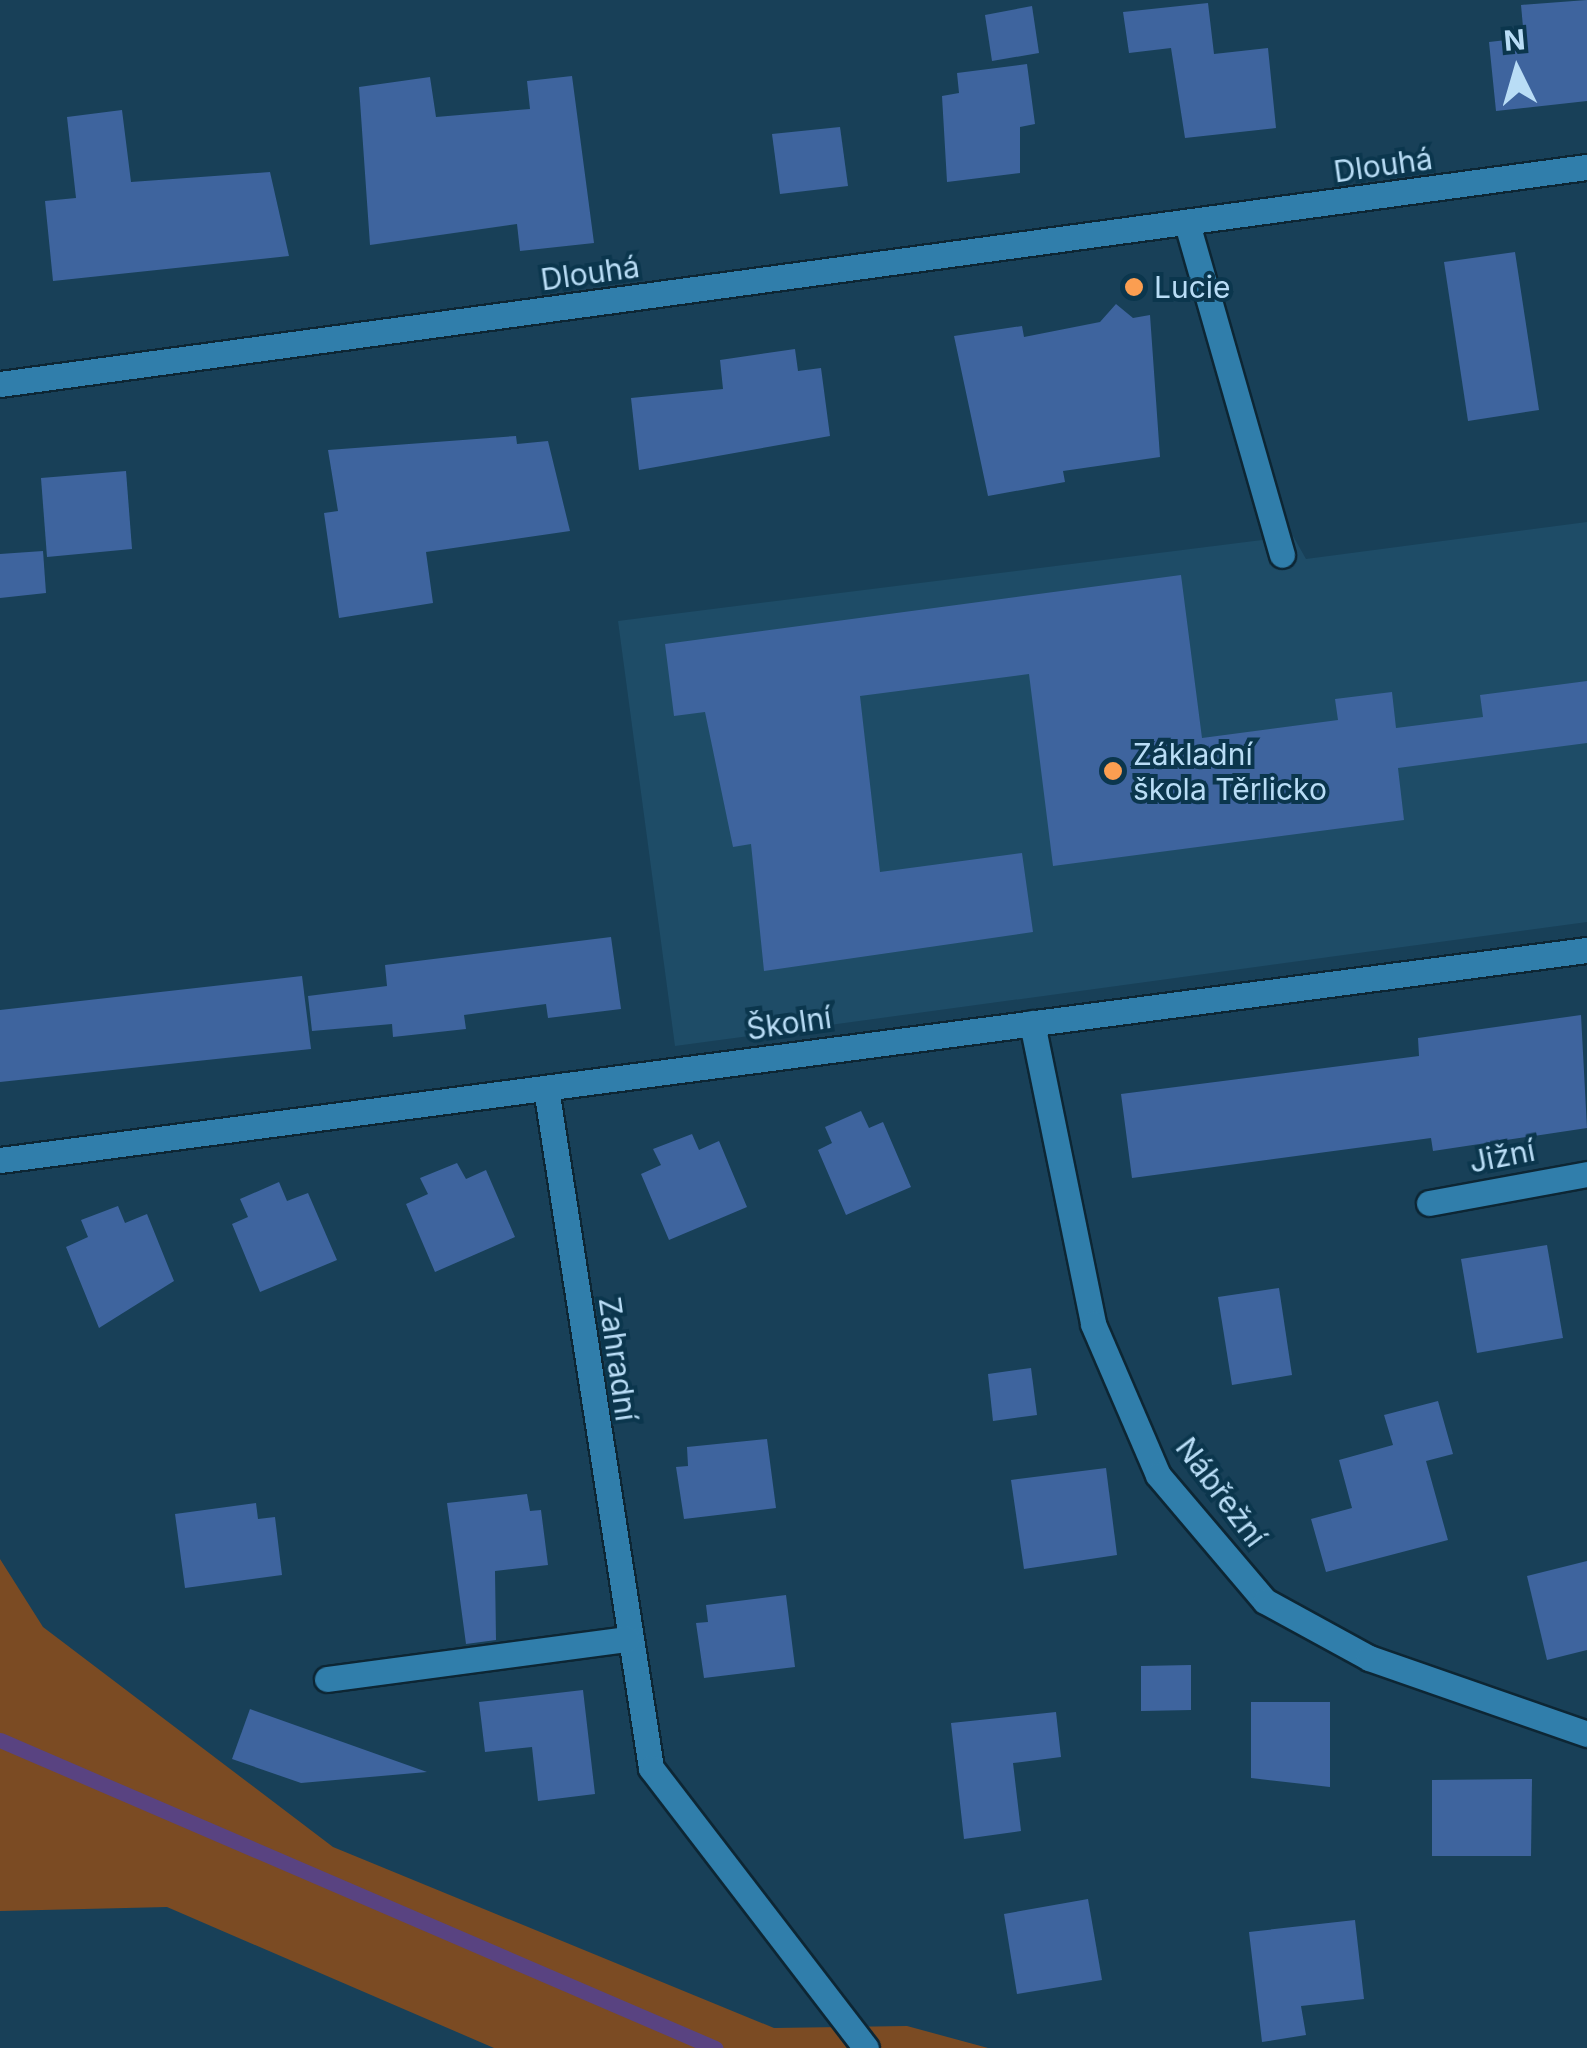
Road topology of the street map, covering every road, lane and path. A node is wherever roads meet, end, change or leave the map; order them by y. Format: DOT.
graph roads {
  1 [pos="1587,168"];
  2 [pos="1188,227"];
  3 [pos="0,384"];
  4 [pos="1282,555"];
  5 [pos="1587,950"];
  6 [pos="1032,1023"];
  7 [pos="546,1088"];
  8 [pos="0,1160"];
  9 [pos="1587,1174"];
  10 [pos="1430,1203"];
  11 [pos="626,1639"];
  12 [pos="327,1679"];
  13 [pos="1587,1734"];
  14 [pos="866,2048"];
  1 -- 2 [label="street, Dlouhá"];
  2 -- 3 [label="street, Dlouhá"];
  2 -- 4 [label="street"];
  5 -- 6 [label="street, Školní"];
  6 -- 7 [label="street, Školní"];
  6 -- 13 [label="street, Nábřežní"];
  7 -- 8 [label="street, Školní"];
  7 -- 11 [label="street, Zahradní"];
  9 -- 10 [label="street, Jižní"];
  11 -- 12 [label="street"];
  11 -- 14 [label="street, Zahradní"];
}
